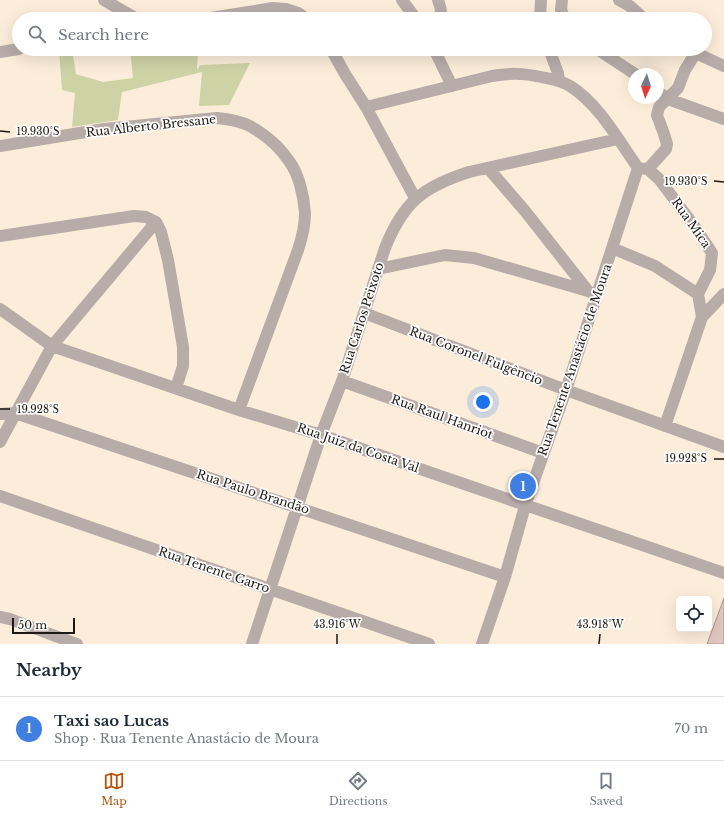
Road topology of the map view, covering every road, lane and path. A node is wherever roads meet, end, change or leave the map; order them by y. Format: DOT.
graph roads {
  1 [pos="104,0"];
  2 [pos="402,0"];
  3 [pos="438,0"];
  4 [pos="541,0"];
  5 [pos="562,0"];
  6 [pos="619,0"];
  7 [pos="125,12"];
  8 [pos="248,12"];
  9 [pos="295,12"];
  10 [pos="411,12"];
  11 [pos="441,12"];
  12 [pos="540,12"];
  13 [pos="562,12"];
  14 [pos="636,12"];
  15 [pos="336,56"];
  16 [pos="437,56"];
  17 [pos="552,56"];
  18 [pos="608,56"];
  19 [pos="690,56"];
  20 [pos="702,56"];
  21 [pos="724,66"];
  22 [pos="628,69"];
  23 [pos="559,81"];
  24 [pos="452,86"];
  25 [pos="664,95"];
  26 [pos="664,95"];
  27 [pos="660,104"];
  28 [pos="366,107"];
  29 [pos="724,119"];
  30 [pos="618,139"];
  31 [pos="0,146"];
  32 [pos="488,168"];
  33 [pos="643,168"];
  34 [pos="416,198"];
  35 [pos="156,222"];
  36 [pos="0,236"];
  37 [pos="612,248"];
  38 [pos="378,269"];
  39 [pos="592,293"];
  40 [pos="698,294"];
  41 [pos="724,294"];
  42 [pos="0,309"];
  43 [pos="364,313"];
  44 [pos="702,317"];
  45 [pos="52,346"];
  46 [pos="342,381"];
  47 [pos="176,388"];
  48 [pos="566,390"];
  49 [pos="239,410"];
  50 [pos="15,413"];
  51 [pos="0,414"];
  52 [pos="665,426"];
  53 [pos="321,435"];
  54 [pos="0,442"];
  55 [pos="724,446"];
  56 [pos="543,453"];
  57 [pos="0,496"];
  58 [pos="525,506"];
  59 [pos="297,507"];
  60 [pos="724,573"];
  61 [pos="505,577"];
  62 [pos="269,589"];
  63 [pos="0,617"];
  64 [pos="77,644"];
  65 [pos="252,644"];
  66 [pos="429,644"];
  67 [pos="482,644"];
  1 -- 7 [label="street"];
  2 -- 10 [label="street"];
  3 -- 11 [label="street"];
  4 -- 12 [label="street"];
  5 -- 13 [label="street"];
  6 -- 14 [label="street"];
  8 -- 9 [label="street"];
  15 -- 28 [label="street"];
  16 -- 24 [label="street"];
  17 -- 23 [label="street"];
  18 -- 22 [label="street"];
  19 -- 25 [label="street"];
  20 -- 21 [label="street"];
  23 -- 24 [label="street, Rua Mica"];
  23 -- 30 [label="street, Rua Mica"];
  24 -- 28 [label="street, Rua Mica"];
  26 -- 29 [label="street"];
  27 -- 33 [label="street"];
  28 -- 34 [label="street"];
  30 -- 32 [label="street, Rua Carlos Peixoto"];
  30 -- 33 [label="street, Rua Mica"];
  31 -- 49 [label="street, Rua Alberto Bressane"];
  32 -- 34 [label="street, Rua Carlos Peixoto"];
  32 -- 39 [label="street"];
  33 -- 37 [label="street, Rua Tenente Anastácio de Moura"];
  33 -- 40 [label="street, Rua Mica"];
  34 -- 38 [label="street, Rua Carlos Peixoto"];
  35 -- 36 [label="street"];
  35 -- 45 [label="street"];
  35 -- 47 [label="street"];
  37 -- 39 [label="street, Rua Tenente Anastácio de Moura"];
  37 -- 40 [label="street"];
  38 -- 39 [label="street"];
  38 -- 43 [label="street, Rua Carlos Peixoto"];
  39 -- 48 [label="street, Rua Tenente Anastácio de Moura"];
  40 -- 44 [label="street"];
  41 -- 44 [label="street"];
  42 -- 45 [label="street, Rua Juiz da Costa Val"];
  43 -- 46 [label="street, Rua Carlos Peixoto"];
  43 -- 48 [label="street, Rua Coronel Fulgêncio"];
  44 -- 52 [label="street"];
  45 -- 47 [label="street, Rua Juiz da Costa Val"];
  45 -- 50 [label="street"];
  46 -- 53 [label="street, Rua Carlos Peixoto"];
  46 -- 56 [label="street, Rua Raul Hanriot"];
  47 -- 49 [label="street, Rua Juiz da Costa Val"];
  48 -- 52 [label="street, Rua Coronel Fulgêncio"];
  48 -- 56 [label="street, Rua Tenente Anastácio de Moura"];
  49 -- 53 [label="street, Rua Juiz da Costa Val"];
  50 -- 51 [label="street, Rua Paulo Brandão"];
  50 -- 54 [label="street"];
  50 -- 59 [label="street, Rua Paulo Brandão"];
  52 -- 55 [label="street, Rua Coronel Fulgêncio"];
  53 -- 58 [label="street, Rua Juiz da Costa Val"];
  53 -- 59 [label="street, Rua Carlos Peixoto"];
  56 -- 58 [label="street, Rua Tenente Anastácio de Moura"];
  57 -- 62 [label="street, Rua Tenente Garro"];
  58 -- 60 [label="street, Rua Juiz da Costa Val"];
  58 -- 61 [label="street, Rua Tenente Anastácio de Moura"];
  59 -- 61 [label="street, Rua Paulo Brandão"];
  59 -- 62 [label="street, Rua Carlos Peixoto"];
  61 -- 67 [label="street, Rua Tenente Anastácio de Moura"];
  62 -- 65 [label="street, Rua Carlos Peixoto"];
  62 -- 66 [label="street, Rua Tenente Garro"];
  63 -- 64 [label="street"];
}
